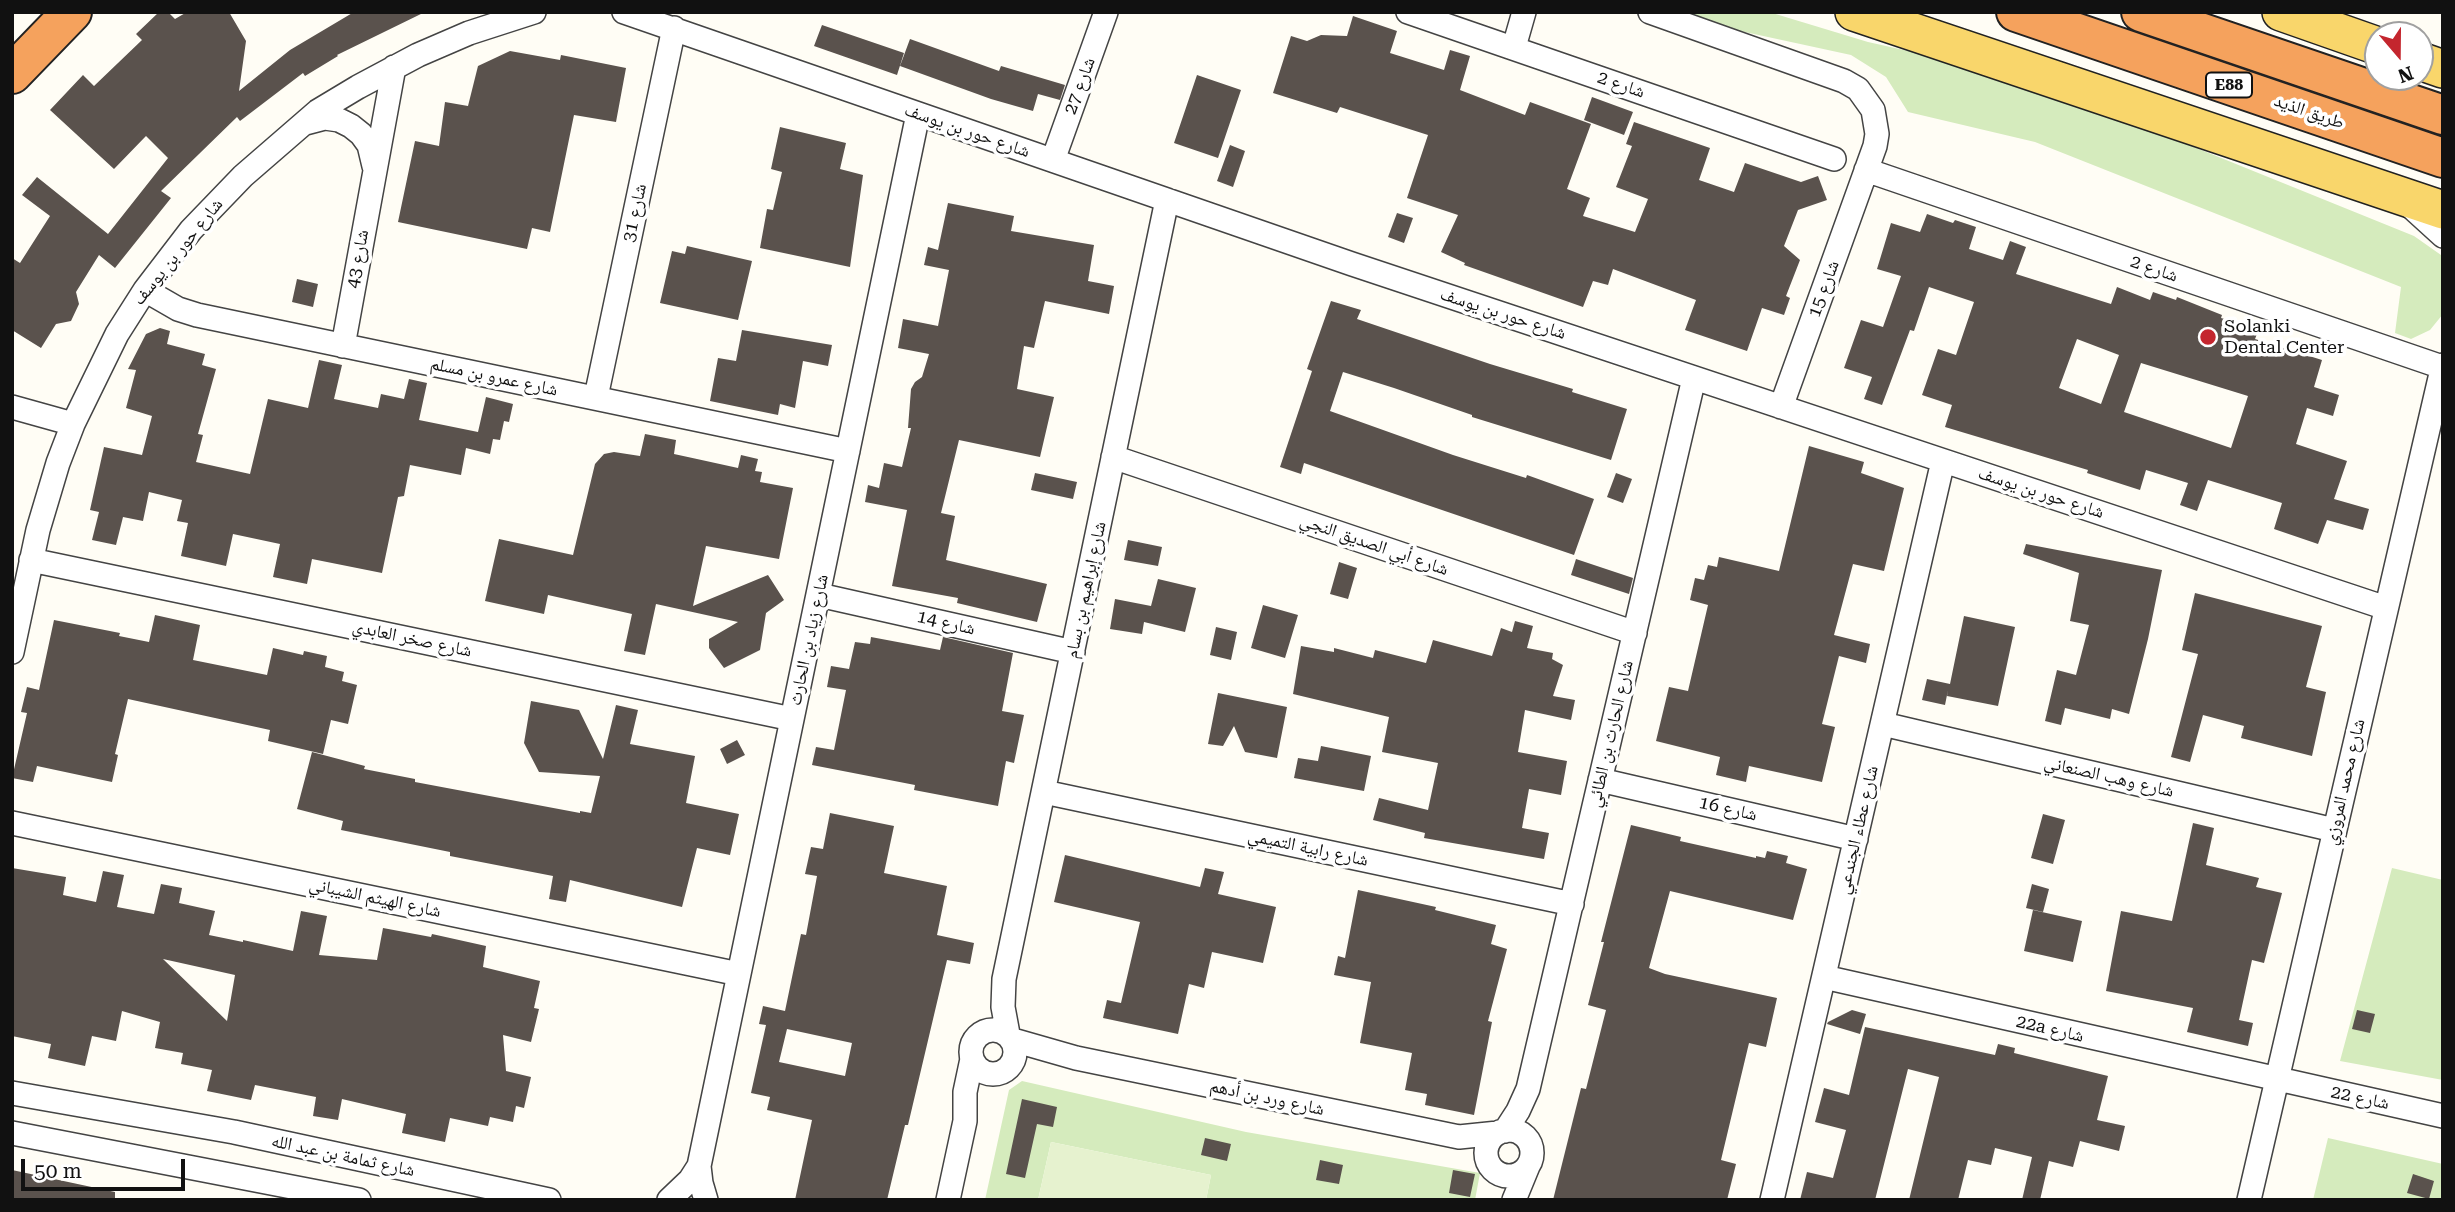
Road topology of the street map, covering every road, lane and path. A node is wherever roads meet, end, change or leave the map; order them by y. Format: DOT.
graph roads {
  1 [pos="72,12"];
  2 [pos="534,12"];
  3 [pos="624,12"];
  4 [pos="1106,12"];
  5 [pos="1408,12"];
  6 [pos="1524,12"];
  7 [pos="1650,12"];
  8 [pos="1854,12"];
  9 [pos="2015,12"];
  10 [pos="2141,12"];
  11 [pos="2281,12"];
  12 [pos="674,28"];
  13 [pos="2364,41"];
  14 [pos="1514,47"];
  15 [pos="394,67"];
  16 [pos="12,74"];
  17 [pos="918,114"];
  18 [pos="2443,115"];
  19 [pos="300,126"];
  20 [pos="2443,158"];
  21 [pos="1834,159"];
  22 [pos="1053,160"];
  23 [pos="1866,170"];
  24 [pos="374,171"];
  25 [pos="2398,194"];
  26 [pos="1167,200"];
  27 [pos="2443,210"];
  28 [pos="2443,236"];
  29 [pos="145,290"];
  30 [pos="343,346"];
  31 [pos="2443,366"];
  32 [pos="1694,378"];
  33 [pos="596,397"];
  34 [pos="12,407"];
  35 [pos="1781,407"];
  36 [pos="74,424"];
  37 [pos="848,451"];
  38 [pos="1113,457"];
  39 [pos="1944,461"];
  40 [pos="31,560"];
  41 [pos="818,595"];
  42 [pos="2386,608"];
  43 [pos="1635,633"];
  44 [pos="12,652"];
  45 [pos="1073,652"];
  46 [pos="792,719"];
  47 [pos="1883,724"];
  48 [pos="1600,780"];
  49 [pos="1044,792"];
  50 [pos="12,822"];
  51 [pos="2334,830"];
  52 [pos="1856,839"];
  53 [pos="1572,904"];
  54 [pos="739,974"];
  55 [pos="1824,977"];
  56 [pos="1004,979"];
  57 [pos="982,1032"];
  58 [pos="1010,1037"];
  59 [pos="1076,1058"];
  60 [pos="972,1059"];
  61 [pos="1005,1069"];
  62 [pos="2277,1080"];
  63 [pos="1528,1089"];
  64 [pos="12,1093"];
  65 [pos="2443,1115"];
  66 [pos="965,1121"];
  67 [pos="1501,1132"];
  68 [pos="12,1133"];
  69 [pos="1459,1137"];
  70 [pos="1528,1141"];
  71 [pos="1491,1164"];
  72 [pos="699,1166"];
  73 [pos="1528,1166"];
  74 [pos="359,1200"];
  75 [pos="549,1200"];
  76 [pos="670,1200"];
  77 [pos="706,1200"];
  78 [pos="948,1200"];
  79 [pos="1507,1200"];
  80 [pos="1514,1200"];
  81 [pos="1772,1200"];
  82 [pos="2249,1200"];
  1 -- 16 [label="highway"];
  2 -- 15 [label="street, شارع حور بن يوسف"];
  3 -- 12 [label="street, شارع حور بن يوسف"];
  4 -- 22 [label="street, شارع 27"];
  5 -- 14 [label="street, شارع 2"];
  6 -- 14 [label="street"];
  7 -- 23 [label="street, شارع 15"];
  8 -- 25 [label="main road"];
  9 -- 20 [label="highway, طريق الذيد / E88"];
  10 -- 18 [label="highway, E88"];
  11 -- 13 [label="main road"];
  12 -- 17 [label="street, شارع حور بن يوسف"];
  12 -- 33 [label="street, شارع 31"];
  14 -- 21 [label="street, شارع 2"];
  15 -- 19 [label="street, شارع حور بن يوسف"];
  15 -- 24 [label="street, شارع 43"];
  17 -- 22 [label="street, شارع حور بن يوسف"];
  17 -- 37 [label="street, شارع زياد بن الحارث"];
  19 -- 24 [label="street, شارع 43"];
  19 -- 29 [label="street, شارع حور بن يوسف"];
  22 -- 26 [label="street, شارع حور بن يوسف"];
  23 -- 31 [label="street, شارع 2"];
  23 -- 35 [label="street, شارع 15"];
  24 -- 30 [label="street, شارع 43"];
  25 -- 27 [label="main road"];
  25 -- 28 [label="street"];
  26 -- 32 [label="street, شارع حور بن يوسف"];
  26 -- 38 [label="street, شارع إبراهيم بن بسام"];
  29 -- 30 [label="street, شارع عمرو بن مسلم"];
  29 -- 36 [label="street, شارع حور بن يوسف"];
  30 -- 33 [label="street, شارع عمرو بن مسلم"];
  31 -- 42 [label="street, شارع محمد المروزي"];
  32 -- 35 [label="street, شارع حور بن يوسف"];
  32 -- 43 [label="street, شارع الحارث بن الطائي"];
  33 -- 37 [label="street, شارع عمرو بن مسلم"];
  34 -- 36 [label="street"];
  35 -- 39 [label="street, شارع حور بن يوسف"];
  36 -- 40 [label="street, شارع حور بن يوسف"];
  37 -- 41 [label="street, شارع زياد بن الحارث"];
  38 -- 43 [label="street, شارع أبي الصديق النجي"];
  38 -- 45 [label="street, شارع إبراهيم بن بسام"];
  39 -- 42 [label="street, شارع حور بن يوسف"];
  39 -- 47 [label="street, شارع عطاء الجندعي"];
  40 -- 44 [label="street, شارع حور بن يوسف"];
  40 -- 46 [label="street, شارع صخر العابدي"];
  41 -- 45 [label="street, شارع 14"];
  41 -- 46 [label="street, شارع زياد بن الحارث"];
  42 -- 51 [label="street, شارع محمد المروزي"];
  43 -- 48 [label="street, شارع الحارث بن الطائي"];
  45 -- 49 [label="street, شارع إبراهيم بن بسام"];
  46 -- 54 [label="street, شارع زياد بن الحارث"];
  47 -- 51 [label="street, شارع وهب الصنعاني"];
  47 -- 52 [label="street, شارع عطاء الجندعي"];
  48 -- 52 [label="street, شارع 16"];
  48 -- 53 [label="street, شارع الحارث بن الطائي"];
  49 -- 53 [label="street, شارع رابية التميمي"];
  49 -- 56 [label="street, شارع إبراهيم بن بسام"];
  50 -- 54 [label="street, شارع الهيثم الشيباني"];
  51 -- 62 [label="street, شارع محمد المروزي"];
  52 -- 55 [label="street, شارع عطاء الجندعي"];
  53 -- 63 [label="street, شارع الحارث بن الطائي"];
  54 -- 72 [label="street, شارع زياد بن الحارث"];
  55 -- 62 [label="street, 22a شارع"];
  55 -- 81 [label="street, شارع عطاء الجندعي"];
  56 -- 57 [label="street, شارع إبراهيم بن بسام"];
  56 -- 58 [label="street, شارع إبراهيم بن بسام"];
  57 -- 58 [label="street"];
  57 -- 60 [label="street"];
  58 -- 59 [label="street, شارع ورد بن أدهم"];
  58 -- 61 [label="street"];
  59 -- 61 [label="street, شارع ورد بن أدهم"];
  59 -- 69 [label="street, شارع ورد بن أدهم"];
  60 -- 61 [label="street"];
  60 -- 66 [label="street"];
  61 -- 66 [label="street"];
  62 -- 65 [label="street, شارع 22"];
  62 -- 82 [label="street, شارع محمد المروزي"];
  63 -- 67 [label="street, شارع الحارث بن الطائي"];
  63 -- 70 [label="street, شارع الحارث بن الطائي"];
  64 -- 75 [label="street, شارع ثمامة بن عبد الله"];
  66 -- 78 [label="street"];
  67 -- 69 [label="street, شارع ورد بن أدهم"];
  67 -- 70 [label="street"];
  67 -- 71 [label="street"];
  68 -- 74 [label="street"];
  69 -- 71 [label="street, شارع ورد بن أدهم"];
  70 -- 73 [label="street"];
  71 -- 73 [label="street"];
  71 -- 79 [label="street"];
  72 -- 76 [label="street, شارع زياد بن الحارث"];
  72 -- 77 [label="street, شارع زياد بن الحارث"];
  73 -- 80 [label="street"];
}
